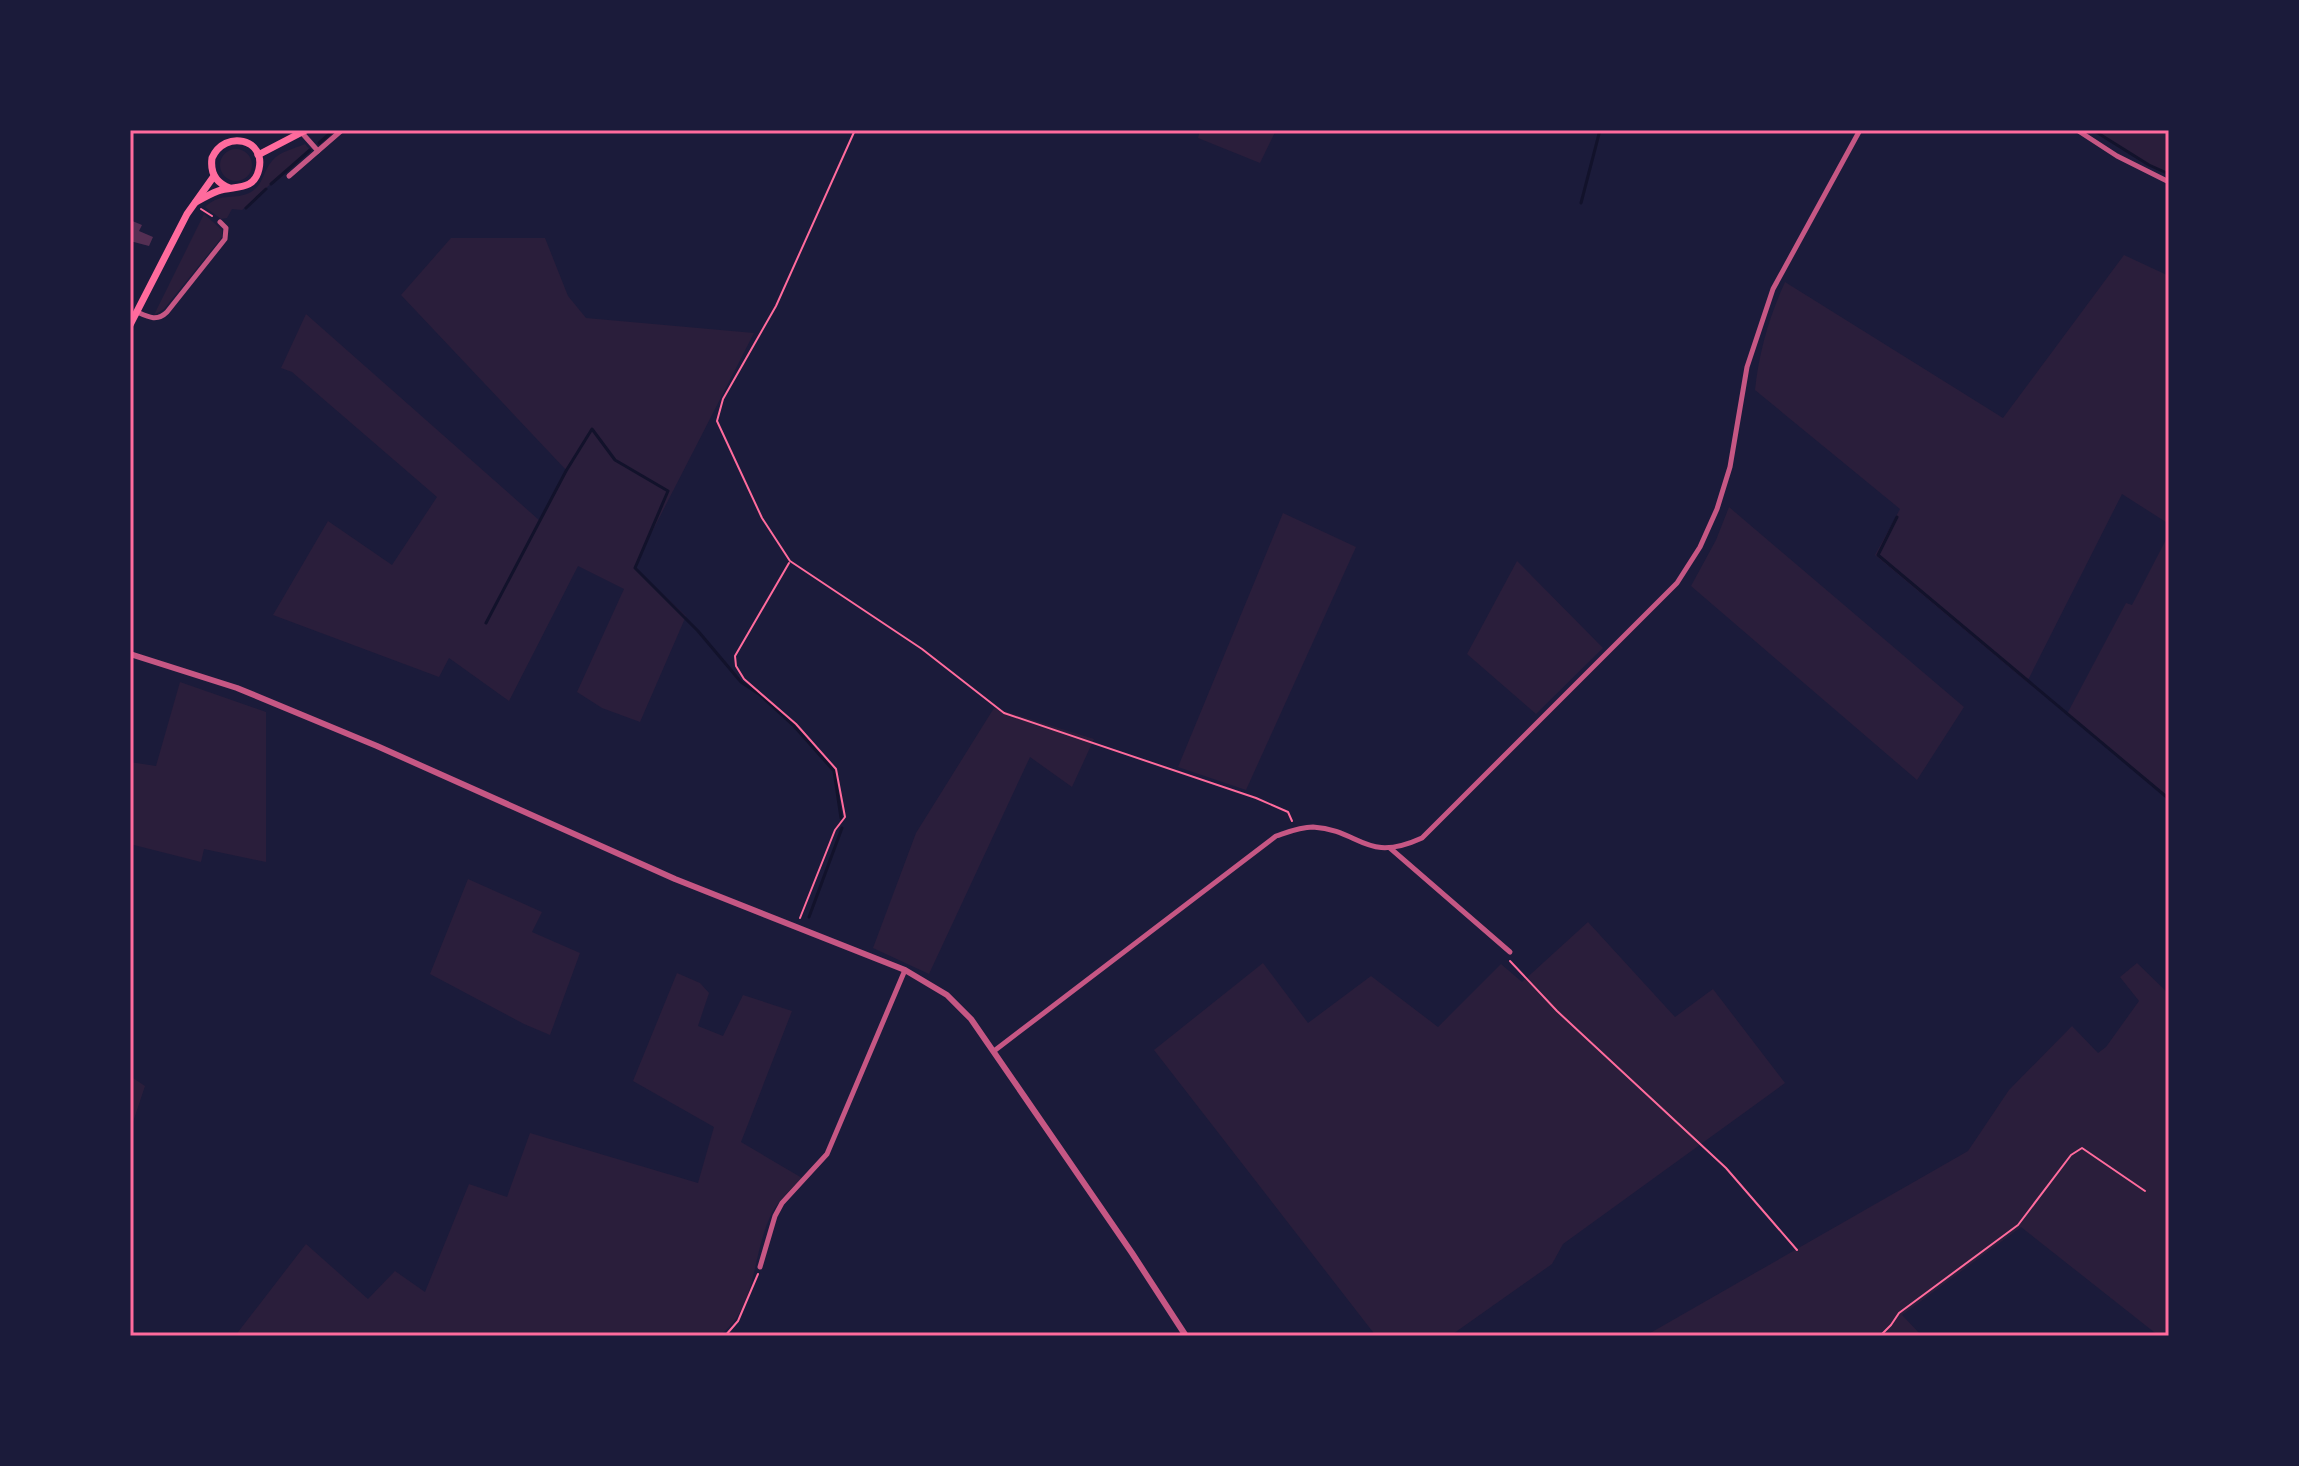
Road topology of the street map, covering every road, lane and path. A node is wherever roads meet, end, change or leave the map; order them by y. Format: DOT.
graph roads {
  1 [pos="235,130"];
  2 [pos="342,130"];
  3 [pos="855,130"];
  4 [pos="1860,130"];
  5 [pos="2077,130"];
  6 [pos="304,131"];
  7 [pos="234,139"];
  8 [pos="318,151"];
  9 [pos="258,155"];
  10 [pos="214,176"];
  11 [pos="289,176"];
  12 [pos="2169,182"];
  13 [pos="230,188"];
  14 [pos="195,204"];
  15 [pos="220,222"];
  16 [pos="137,312"];
  17 [pos="130,325"];
  18 [pos="790,561"];
  19 [pos="130,654"];
  20 [pos="1295,829"];
  21 [pos="1390,848"];
  22 [pos="796,926"];
  23 [pos="1510,952"];
  24 [pos="905,970"];
  25 [pos="994,1051"];
  26 [pos="2145,1191"];
  27 [pos="1797,1250"];
  28 [pos="760,1267"];
  29 [pos="725,1336"];
  30 [pos="1186,1336"];
  31 [pos="1880,1336"];
  1 -- 7 [label="street"];
  2 -- 8 [label="street"];
  3 -- 18 [label="path"];
  4 -- 21 [label="street"];
  5 -- 12 [label="street"];
  6 -- 8 [label="street"];
  6 -- 9 [label="main road"];
  7 -- 9 [label="main road"];
  7 -- 10 [label="main road"];
  8 -- 11 [label="street"];
  9 -- 13 [label="main road"];
  10 -- 13 [label="main road"];
  10 -- 14 [label="main road"];
  13 -- 14 [label="main road"];
  14 -- 15 [label="path"];
  14 -- 16 [label="main road"];
  15 -- 16 [label="street"];
  16 -- 17 [label="main road"];
  18 -- 20 [label="path"];
  18 -- 22 [label="path"];
  19 -- 22 [label="street"];
  20 -- 21 [label="street"];
  20 -- 25 [label="street"];
  21 -- 23 [label="street"];
  22 -- 24 [label="street"];
  23 -- 27 [label="path"];
  24 -- 25 [label="street"];
  24 -- 28 [label="street"];
  25 -- 30 [label="street"];
  26 -- 31 [label="path"];
  28 -- 29 [label="path"];
}
